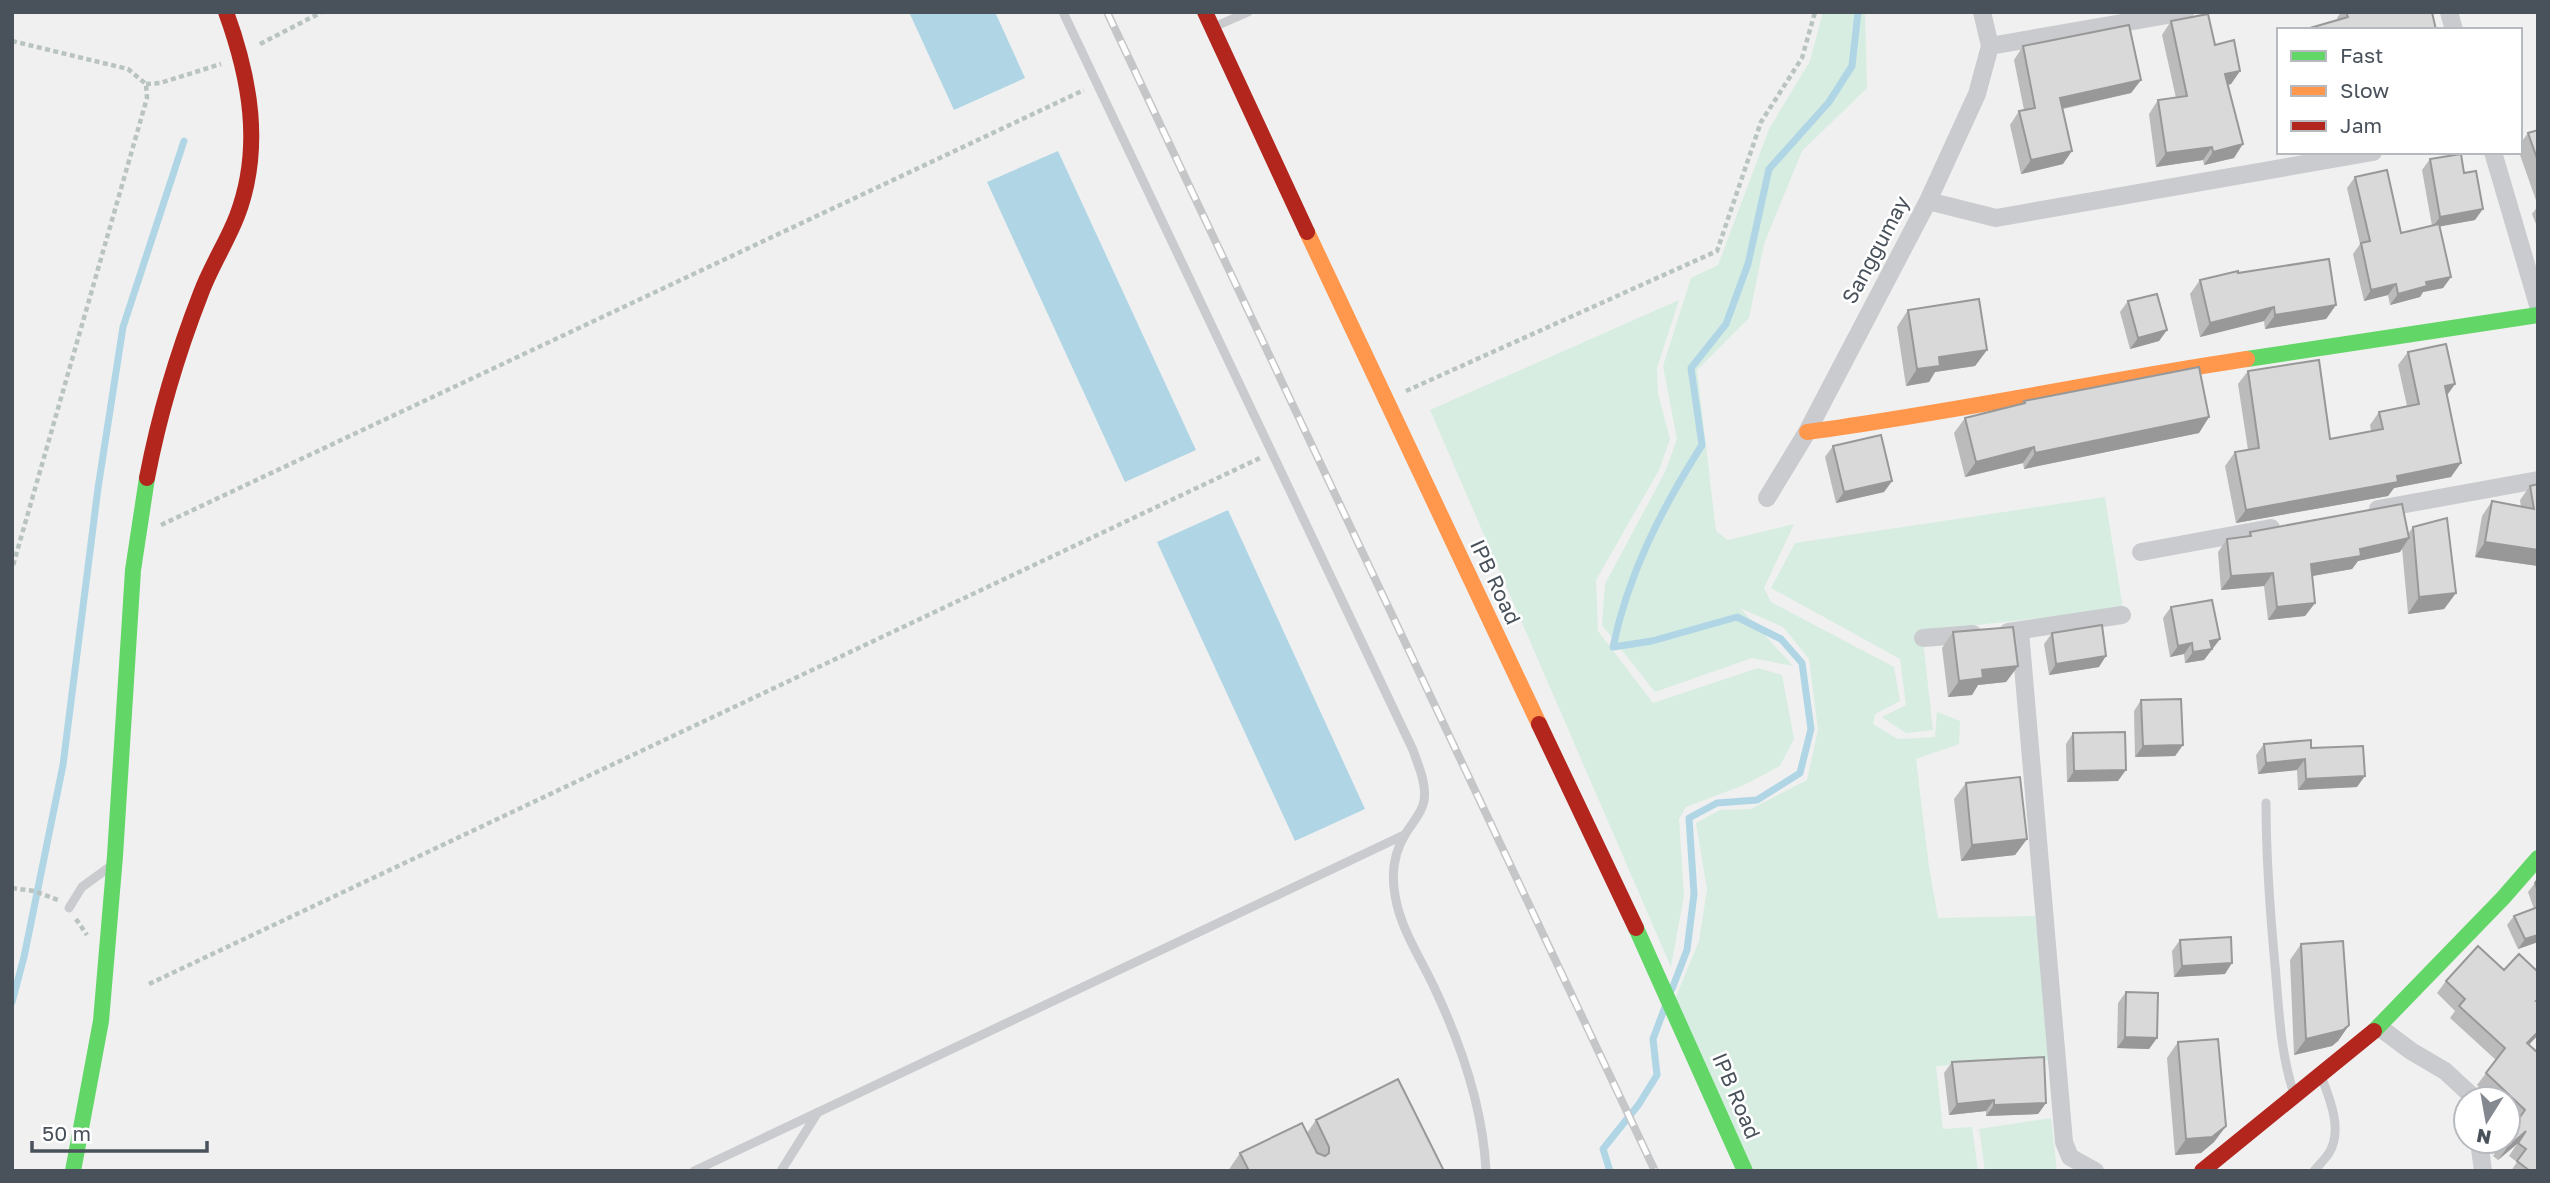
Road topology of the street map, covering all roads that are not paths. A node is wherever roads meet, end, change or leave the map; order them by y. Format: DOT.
graph roads {
  1 [pos="226,12"];
  2 [pos="1063,12"];
  3 [pos="1205,12"];
  4 [pos="1248,12"];
  5 [pos="1982,12"];
  6 [pos="2185,12"];
  7 [pos="1212,28"];
  8 [pos="1990,46"];
  9 [pos="2362,154"];
  10 [pos="2494,154"];
  11 [pos="1928,201"];
  12 [pos="2538,305"];
  13 [pos="2538,316"];
  14 [pos="1807,432"];
  15 [pos="2538,480"];
  16 [pos="1767,498"];
  17 [pos="2360,512"];
  18 [pos="2291,525"];
  19 [pos="2141,552"];
  20 [pos="2122,615"];
  21 [pos="2020,631"];
  22 [pos="1923,638"];
  23 [pos="2266,803"];
  24 [pos="1405,834"];
  25 [pos="2538,858"];
  26 [pos="115,863"];
  27 [pos="69,908"];
  28 [pos="2378,1027"];
  29 [pos="2320,1074"];
  30 [pos="2461,1085"];
  31 [pos="2294,1096"];
  32 [pos="819,1111"];
  33 [pos="74,1171"];
  34 [pos="694,1171"];
  35 [pos="781,1171"];
  36 [pos="1486,1171"];
  37 [pos="1745,1171"];
  38 [pos="2095,1171"];
  39 [pos="2202,1171"];
  40 [pos="2314,1171"];
  1 -- 26 [label="street"];
  2 -- 24 [label="lane"];
  3 -- 7 [label="street, IPB Road"];
  4 -- 7 [label="lane"];
  5 -- 8 [label="street, Sanggumay"];
  6 -- 8 [label="street"];
  7 -- 37 [label="street, IPB Road"];
  8 -- 11 [label="street, Sanggumay"];
  9 -- 11 [label="street"];
  10 -- 12 [label="street"];
  11 -- 14 [label="street, Sanggumay"];
  13 -- 14 [label="street"];
  14 -- 16 [label="street, Sanggumay"];
  15 -- 17 [label="street"];
  18 -- 19 [label="street"];
  20 -- 21 [label="street"];
  21 -- 22 [label="street"];
  21 -- 38 [label="street"];
  23 -- 31 [label="lane"];
  24 -- 32 [label="lane"];
  24 -- 36 [label="lane"];
  25 -- 28 [label="street"];
  26 -- 27 [label="lane"];
  26 -- 33 [label="street"];
  28 -- 29 [label="street"];
  28 -- 30 [label="street"];
  29 -- 31 [label="street"];
  29 -- 40 [label="lane"];
  31 -- 39 [label="street"];
  32 -- 34 [label="lane"];
  32 -- 35 [label="lane"];
}
